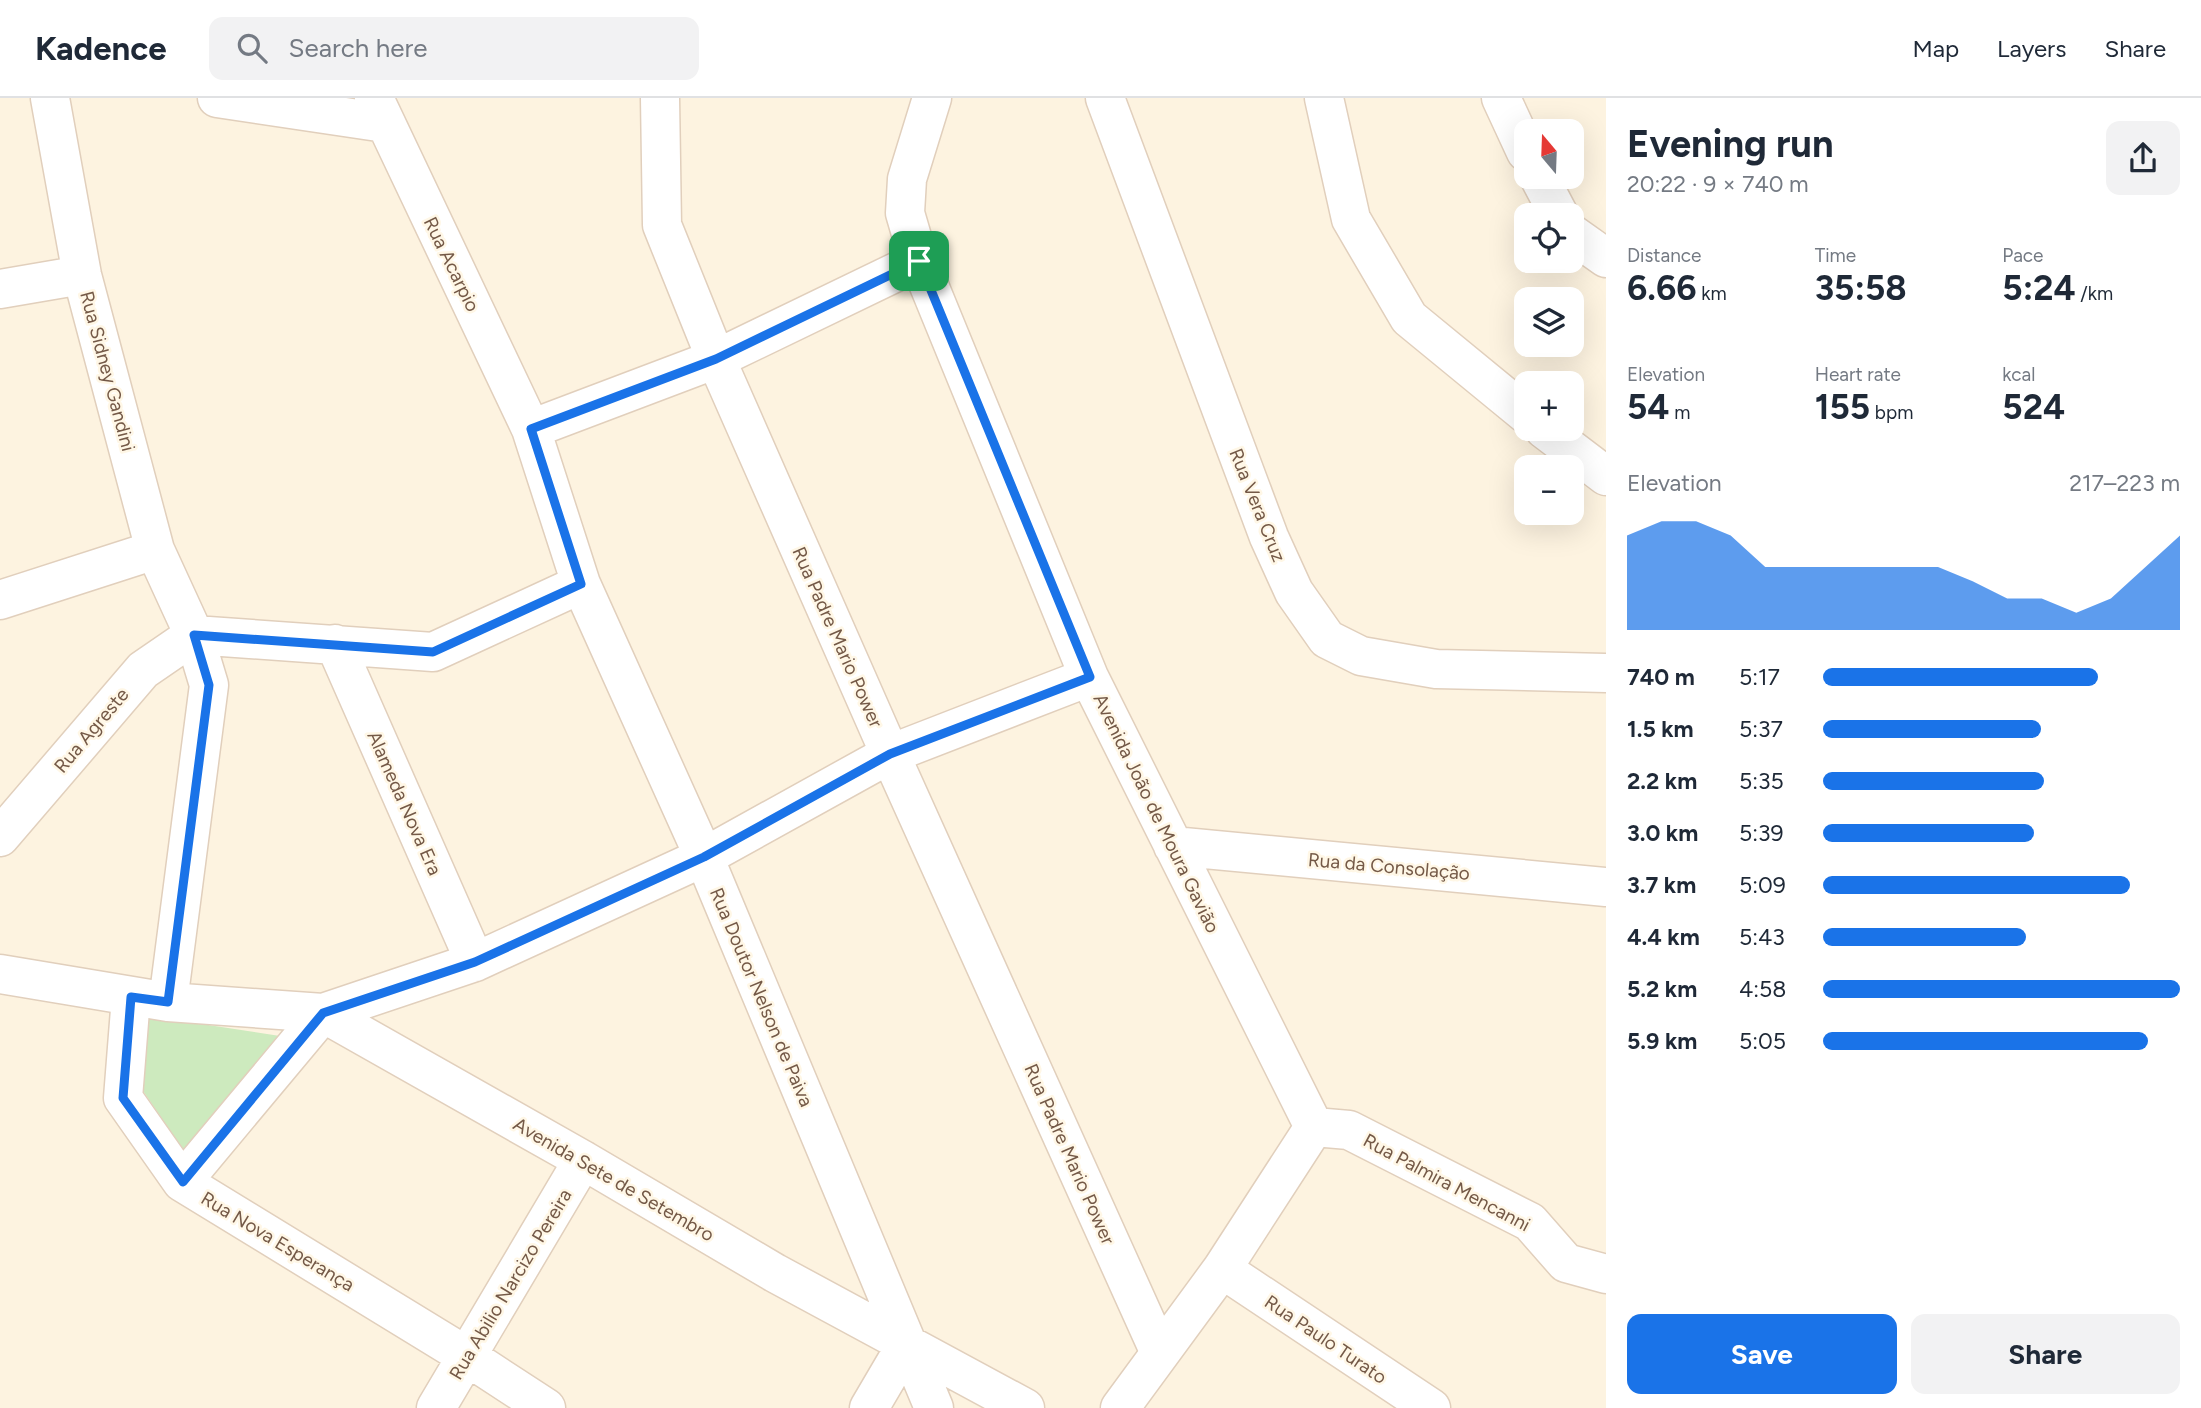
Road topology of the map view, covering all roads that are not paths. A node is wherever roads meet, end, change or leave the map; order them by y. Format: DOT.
graph roads {
  1 [pos="50,98"];
  2 [pos="217,98"];
  3 [pos="660,98"];
  4 [pos="932,98"];
  5 [pos="1105,98"];
  6 [pos="1324,98"];
  7 [pos="1501,98"];
  8 [pos="379,110"];
  9 [pos="1514,126"];
  10 [pos="1584,242"];
  11 [pos="1606,258"];
  12 [pos="919,261"];
  13 [pos="82,275"];
  14 [pos="0,289"];
  15 [pos="716,359"];
  16 [pos="1514,404"];
  17 [pos="531,429"];
  18 [pos="1560,441"];
  19 [pos="1606,476"];
  20 [pos="155,551"];
  21 [pos="581,584"];
  22 [pos="0,600"];
  23 [pos="194,635"];
  24 [pos="335,644"];
  25 [pos="1606,673"];
  26 [pos="1090,677"];
  27 [pos="890,754"];
  28 [pos="0,837"];
  29 [pos="1173,846"];
  30 [pos="704,857"];
  31 [pos="1606,887"];
  32 [pos="475,962"];
  33 [pos="0,975"];
  34 [pos="131,997"];
  35 [pos="168,1002"];
  36 [pos="323,1013"];
  37 [pos="1314,1127"];
  38 [pos="583,1160"];
  39 [pos="183,1182"];
  40 [pos="1222,1269"];
  41 [pos="1606,1274"];
  42 [pos="906,1345"];
  43 [pos="1160,1353"];
  44 [pos="468,1357"];
  45 [pos="436,1408"];
  46 [pos="546,1408"];
  47 [pos="869,1408"];
  48 [pos="934,1408"];
  49 [pos="1025,1408"];
  50 [pos="1120,1408"];
  51 [pos="1431,1408"];
  1 -- 13 [label="street, Rua Sidney Gandini"];
  2 -- 8 [label="street"];
  3 -- 15 [label="street, Rua Padre Mario Power"];
  4 -- 12 [label="street, Avenida João de Moura Gavião"];
  5 -- 25 [label="street, Rua Vera Cruz"];
  6 -- 16 [label="street"];
  7 -- 9 [label="street"];
  8 -- 17 [label="street, Rua Acarpio"];
  10 -- 11 [label="street"];
  12 -- 15 [label="street"];
  12 -- 26 [label="street, Avenida João de Moura Gavião"];
  13 -- 14 [label="street"];
  13 -- 20 [label="street, Rua Sidney Gandini"];
  15 -- 17 [label="street"];
  15 -- 27 [label="street, Rua Padre Mario Power"];
  17 -- 21 [label="street, Rua Doutor Nelson de Paiva"];
  18 -- 19 [label="street"];
  20 -- 22 [label="street"];
  20 -- 23 [label="street, Rua Sidney Gandini"];
  21 -- 24 [label="street"];
  21 -- 30 [label="street, Rua Doutor Nelson de Paiva"];
  23 -- 24 [label="street"];
  23 -- 28 [label="street, Rua Agreste"];
  23 -- 35 [label="street, Rua Sidney Gandini"];
  24 -- 32 [label="street, Alameda Nova Era"];
  26 -- 27 [label="street"];
  26 -- 29 [label="street, Avenida João de Moura Gavião"];
  27 -- 30 [label="street"];
  27 -- 43 [label="street, Rua Padre Mario Power"];
  29 -- 31 [label="street, Rua da Consolação"];
  29 -- 37 [label="street, Avenida João de Moura Gavião"];
  30 -- 32 [label="street"];
  30 -- 42 [label="street, Rua Doutor Nelson de Paiva"];
  32 -- 36 [label="street"];
  33 -- 34 [label="street"];
  34 -- 35 [label="street"];
  34 -- 39 [label="street, Rua Nova Esperança"];
  35 -- 36 [label="street"];
  36 -- 38 [label="street, Avenida Sete de Setembro"];
  36 -- 39 [label="street"];
  37 -- 40 [label="street"];
  37 -- 41 [label="street, Rua Palmira Mencanni"];
  38 -- 42 [label="street, Avenida Sete de Setembro"];
  38 -- 44 [label="street, Rua Abilio Narcizo Pereira"];
  39 -- 44 [label="street, Rua Nova Esperança"];
  40 -- 43 [label="street"];
  40 -- 51 [label="street, Rua Paulo Turato"];
  42 -- 47 [label="street"];
  42 -- 48 [label="street, Rua Doutor Nelson de Paiva"];
  42 -- 49 [label="street, Avenida Sete de Setembro"];
  43 -- 50 [label="street"];
  44 -- 45 [label="street, Rua Abilio Narcizo Pereira"];
  44 -- 46 [label="street, Rua Nova Esperança"];
}
